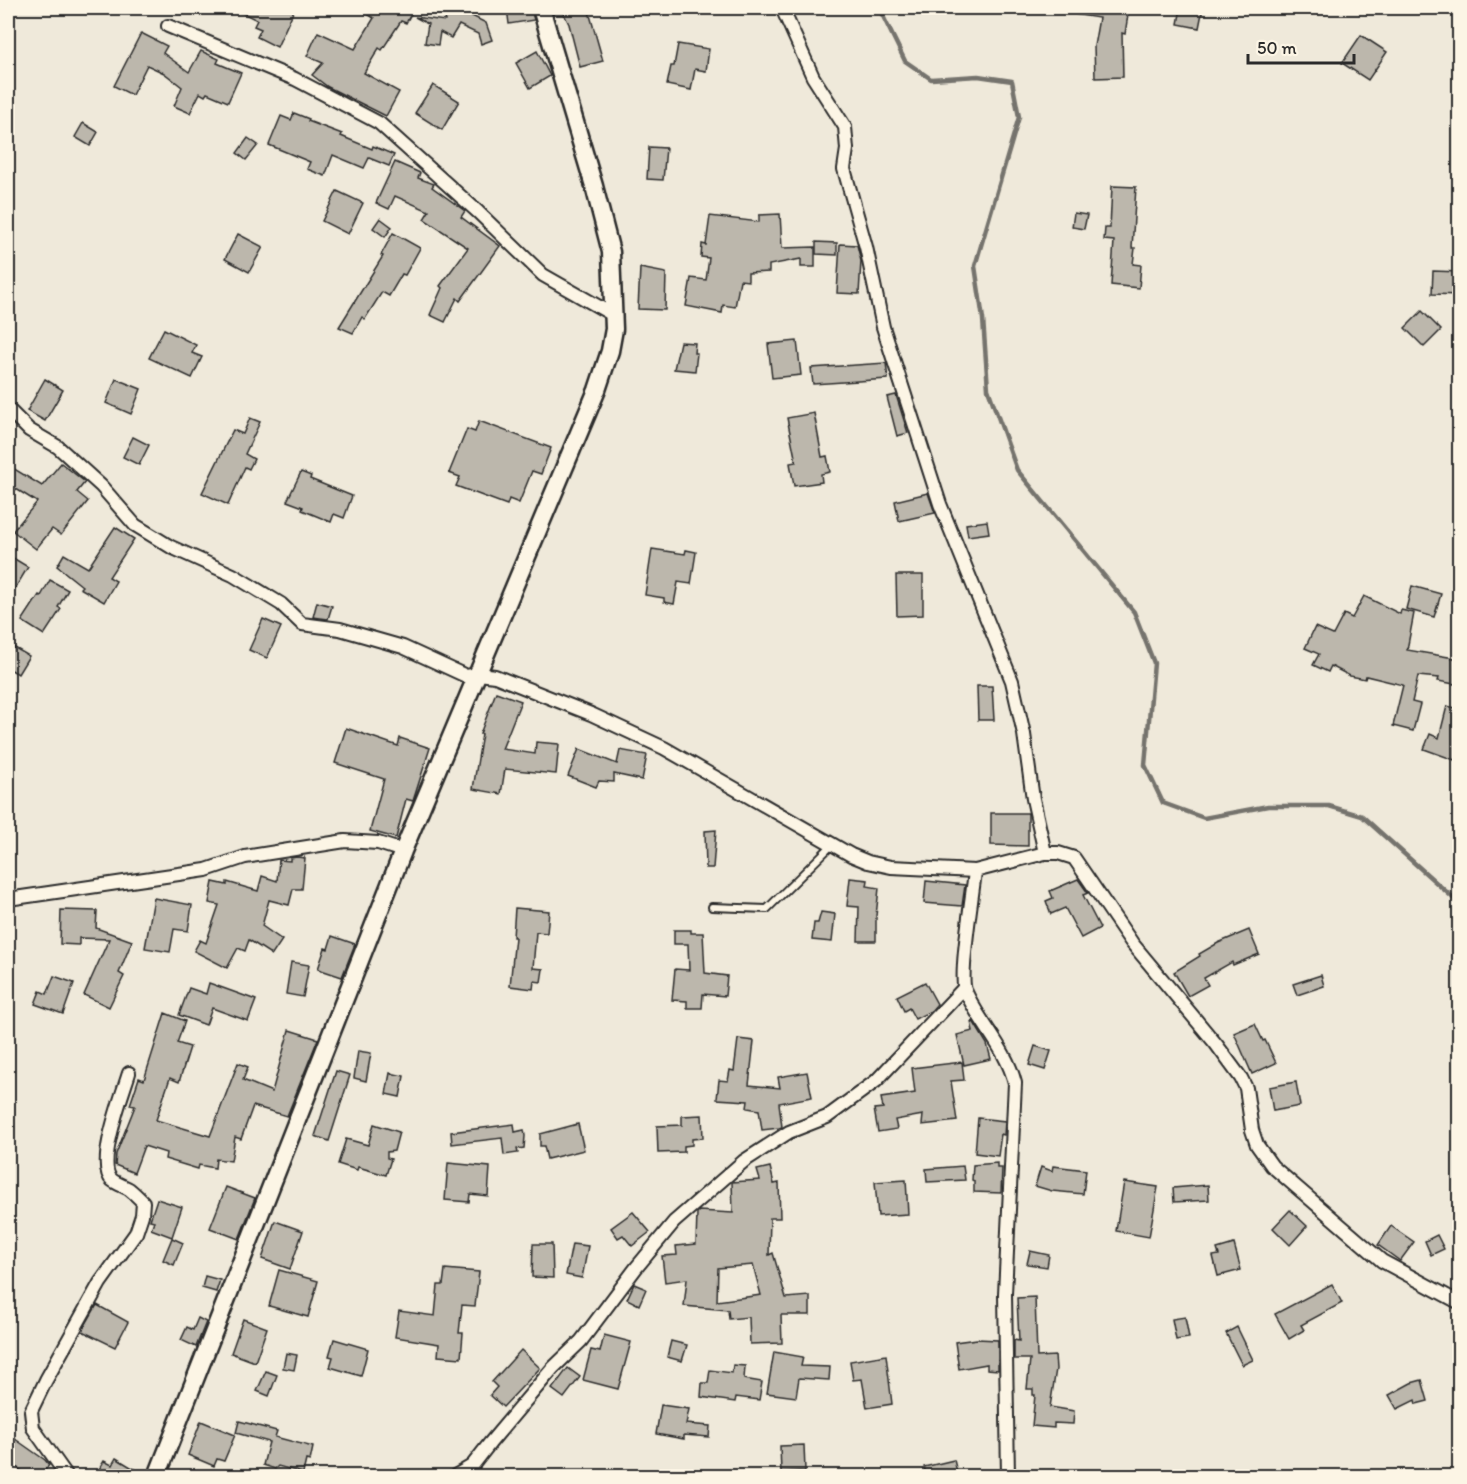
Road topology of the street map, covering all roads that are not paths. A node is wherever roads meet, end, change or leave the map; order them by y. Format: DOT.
graph roads {
  1 [pos="541,8"];
  2 [pos="782,8"];
  3 [pos="168,26"];
  4 [pos="615,316"];
  5 [pos="8,409"];
  6 [pos="479,674"];
  7 [pos="832,845"];
  8 [pos="403,851"];
  9 [pos="1045,853"];
  10 [pos="975,871"];
  11 [pos="8,899"];
  12 [pos="712,906"];
  13 [pos="964,988"];
  14 [pos="129,1072"];
  15 [pos="1460,1304"];
  16 [pos="470,1471"];
  17 [pos="67,1476"];
  18 [pos="157,1476"];
  19 [pos="455,1476"];
  20 [pos="1008,1476"];
  1 -- 4 [label="main road"];
  2 -- 9 [label="street"];
  3 -- 4 [label="street"];
  4 -- 6 [label="main road"];
  5 -- 6 [label="street"];
  6 -- 7 [label="street"];
  6 -- 8 [label="main road"];
  7 -- 10 [label="street"];
  7 -- 12 [label="lane"];
  8 -- 11 [label="street"];
  8 -- 18 [label="main road"];
  9 -- 10 [label="street"];
  9 -- 15 [label="street"];
  10 -- 13 [label="street"];
  13 -- 16 [label="street"];
  13 -- 20 [label="street"];
  14 -- 17 [label="street"];
  16 -- 19 [label="street"];
}
